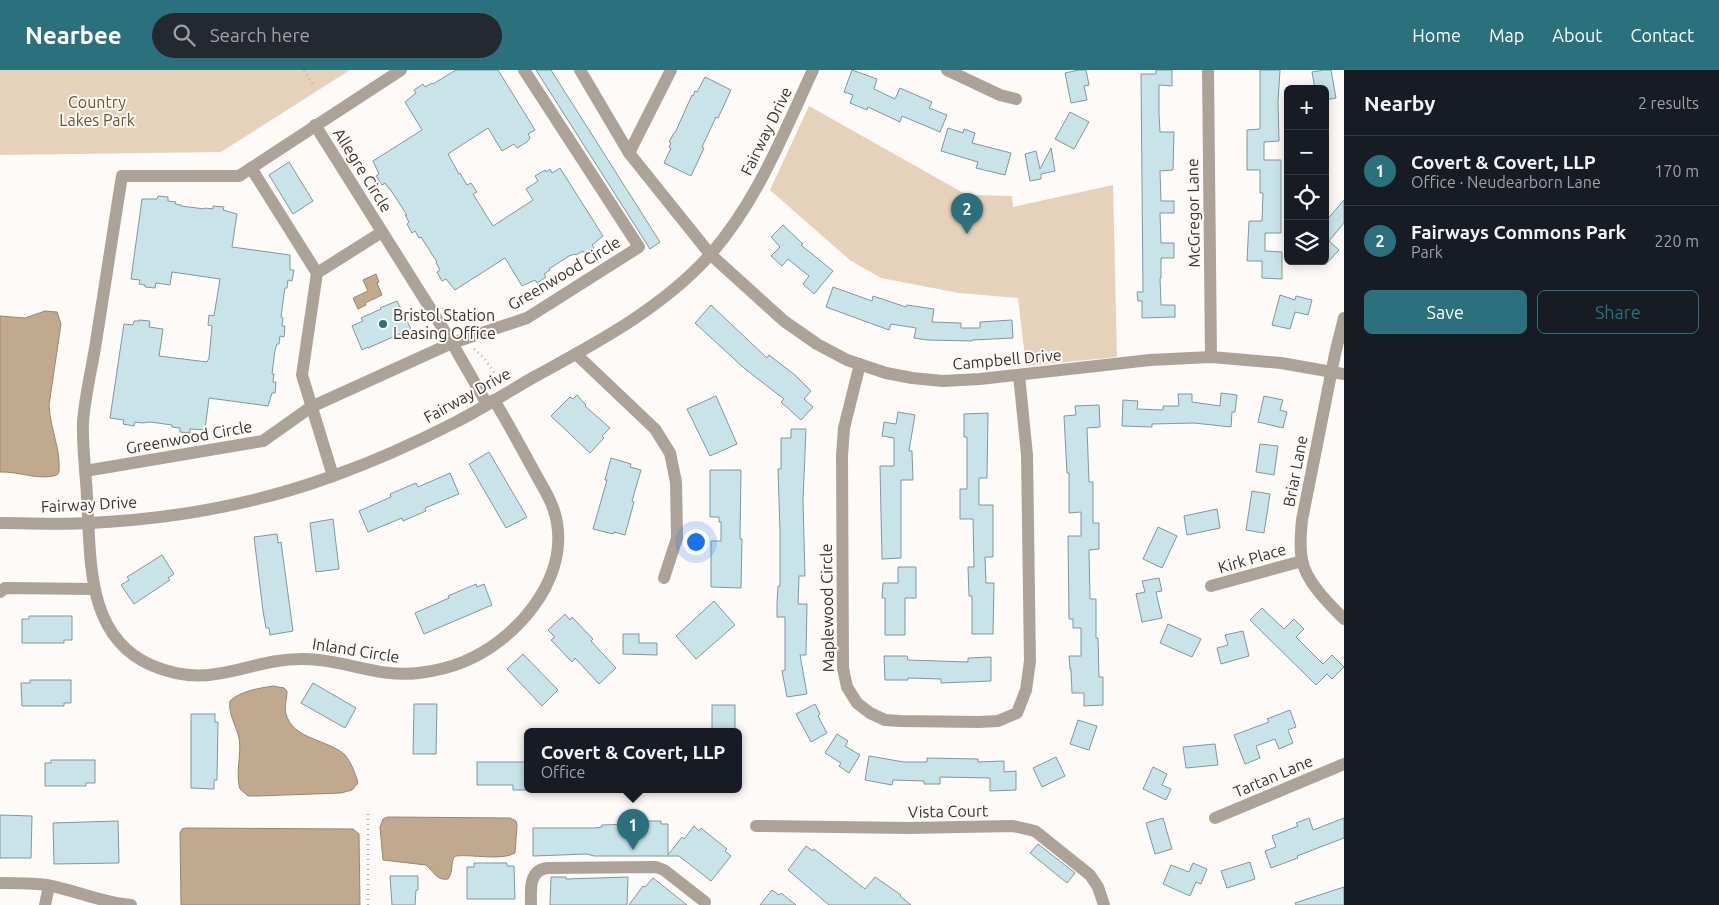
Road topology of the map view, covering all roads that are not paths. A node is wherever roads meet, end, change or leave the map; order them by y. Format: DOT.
graph roads {
  1 [pos="401,70"];
  2 [pos="524,70"];
  3 [pos="580,70"];
  4 [pos="671,70"];
  5 [pos="813,70"];
  6 [pos="947,70"];
  7 [pos="1208,70"];
  8 [pos="1016,99"];
  9 [pos="315,126"];
  10 [pos="629,153"];
  11 [pos="251,168"];
  12 [pos="382,232"];
  13 [pos="710,254"];
  14 [pos="318,273"];
  15 [pos="1344,318"];
  16 [pos="452,343"];
  17 [pos="576,354"];
  18 [pos="1211,356"];
  19 [pos="860,364"];
  20 [pos="1338,373"];
  21 [pos="1019,375"];
  22 [pos="491,402"];
  23 [pos="311,407"];
  24 [pos="86,471"];
  25 [pos="334,476"];
  26 [pos="0,523"];
  27 [pos="88,523"];
  28 [pos="1302,561"];
  29 [pos="664,578"];
  30 [pos="1211,586"];
  31 [pos="94,589"];
  32 [pos="0,592"];
  33 [pos="1344,619"];
  34 [pos="1344,764"];
  35 [pos="1215,818"];
  36 [pos="756,826"];
  37 [pos="0,883"];
  38 [pos="48,886"];
  39 [pos="704,902"];
  40 [pos="45,905"];
  41 [pos="131,905"];
  42 [pos="531,905"];
  43 [pos="1104,905"];
  1 -- 9 [label="street"];
  2 -- 16 [label="street, Greenwood Circle"];
  3 -- 10 [label="street, Campbell Drive"];
  4 -- 10 [label="street"];
  5 -- 13 [label="street, Fairway Drive"];
  6 -- 8 [label="street"];
  7 -- 18 [label="street, McGregor Lane"];
  9 -- 11 [label="street"];
  9 -- 12 [label="street, Allegre Circle"];
  10 -- 13 [label="street, Campbell Drive"];
  11 -- 14 [label="street"];
  11 -- 24 [label="street"];
  12 -- 14 [label="street, Allegre Circle"];
  12 -- 16 [label="street, Allegre Circle"];
  13 -- 17 [label="street, Fairway Drive"];
  13 -- 19 [label="street, Campbell Drive"];
  14 -- 23 [label="street"];
  15 -- 20 [label="street, Briar Lane"];
  16 -- 22 [label="street, Allegre Circle"];
  16 -- 23 [label="street, Greenwood Circle"];
  17 -- 22 [label="street, Fairway Drive"];
  17 -- 29 [label="street"];
  18 -- 20 [label="street, Campbell Drive"];
  18 -- 21 [label="street, Campbell Drive"];
  19 -- 21 [label="street, Campbell Drive"];
  19 -- 21 [label="street, Maplewood Circle"];
  20 -- 28 [label="street, Briar Lane"];
  22 -- 25 [label="street, Fairway Drive"];
  22 -- 31 [label="street, Inland Circle"];
  23 -- 24 [label="street, Greenwood Circle"];
  23 -- 25 [label="street"];
  24 -- 27 [label="street"];
  25 -- 27 [label="street, Fairway Drive"];
  26 -- 27 [label="street, Fairway Drive"];
  27 -- 31 [label="street, Inland Circle"];
  28 -- 30 [label="street, Kirk Place"];
  28 -- 33 [label="street, Briar Lane"];
  31 -- 32 [label="street"];
  34 -- 35 [label="street, Tartan Lane"];
  36 -- 43 [label="street, Vista Court"];
  37 -- 38 [label="street"];
  38 -- 40 [label="street"];
  38 -- 41 [label="street"];
  39 -- 42 [label="street"];
}
